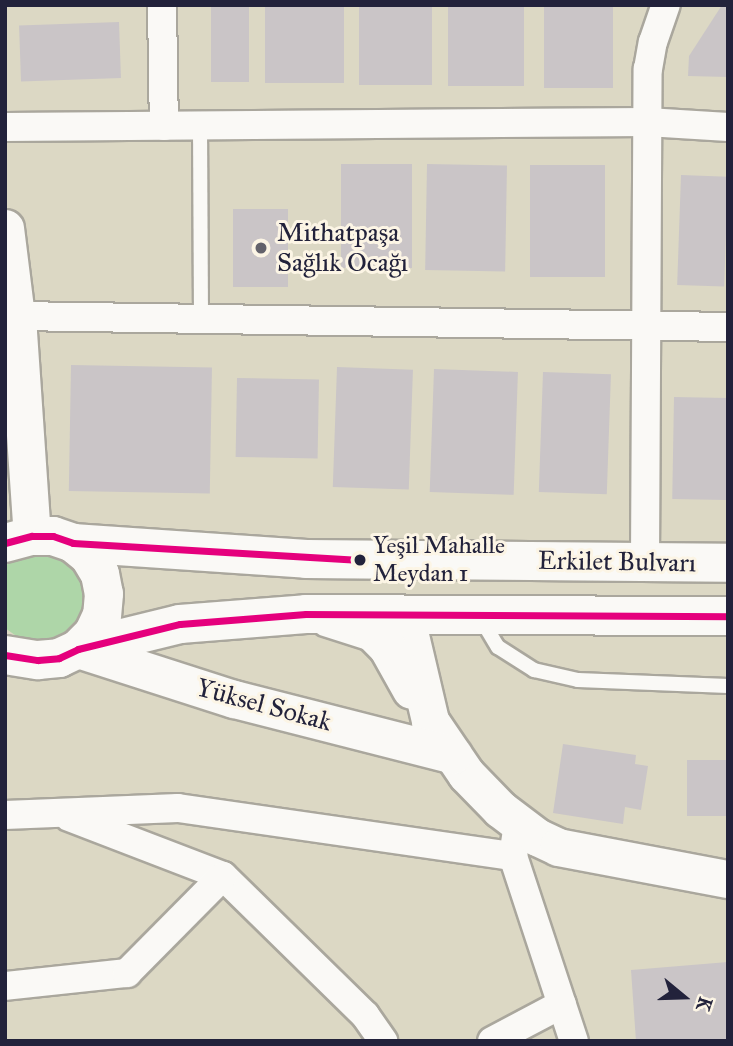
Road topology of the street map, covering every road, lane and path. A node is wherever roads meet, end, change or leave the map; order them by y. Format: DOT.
graph roads {
  1 [pos="162,5"];
  2 [pos="666,5"];
  3 [pos="647,122"];
  4 [pos="200,125"];
  5 [pos="164,126"];
  6 [pos="5,127"];
  7 [pos="728,127"];
  8 [pos="5,228"];
  9 [pos="201,318"];
  10 [pos="646,324"];
  11 [pos="13,327"];
  12 [pos="728,327"];
  13 [pos="14,542"];
  14 [pos="73,543"];
  15 [pos="645,561"];
  16 [pos="728,563"];
  17 [pos="306,614"];
  18 [pos="405,614"];
  19 [pos="478,615"];
  20 [pos="728,616"];
  21 [pos="78,649"];
  22 [pos="10,653"];
  23 [pos="728,687"];
  24 [pos="430,721"];
  25 [pos="453,755"];
  26 [pos="57,813"];
  27 [pos="5,814"];
  28 [pos="515,840"];
  29 [pos="223,876"];
  30 [pos="728,880"];
  31 [pos="5,986"];
  32 [pos="562,1004"];
  33 [pos="383,1041"];
  34 [pos="492,1041"];
  35 [pos="574,1041"];
  1 -- 5 [label="street"];
  2 -- 3 [label="street"];
  3 -- 4 [label="street"];
  3 -- 7 [label="street"];
  3 -- 10 [label="street"];
  4 -- 5 [label="street"];
  4 -- 9 [label="lane"];
  5 -- 6 [label="street"];
  8 -- 11 [label="street"];
  9 -- 10 [label="street"];
  9 -- 11 [label="street"];
  10 -- 12 [label="street"];
  10 -- 15 [label="street"];
  11 -- 13 [label="street"];
  13 -- 14 [label="main road, Erkilet Bulvarı"];
  14 -- 15 [label="main road, Erkilet Bulvarı"];
  14 -- 21 [label="main road"];
  15 -- 16 [label="main road, Erkilet Bulvarı"];
  17 -- 18 [label="main road, Erkilet Bulvarı"];
  17 -- 21 [label="main road, Erkilet Bulvarı"];
  17 -- 24 [label="street"];
  18 -- 19 [label="main road, Erkilet Bulvarı"];
  18 -- 24 [label="street"];
  19 -- 20 [label="main road, Erkilet Bulvarı"];
  19 -- 23 [label="lane"];
  21 -- 22 [label="main road, Erkilet Bulvarı"];
  21 -- 25 [label="street, Yüksel Sokak"];
  24 -- 25 [label="street"];
  25 -- 28 [label="street"];
  26 -- 27 [label="street"];
  26 -- 28 [label="street"];
  26 -- 29 [label="street"];
  28 -- 30 [label="street"];
  28 -- 32 [label="street"];
  29 -- 31 [label="street"];
  29 -- 33 [label="street"];
  32 -- 34 [label="street"];
  32 -- 35 [label="street"];
}
